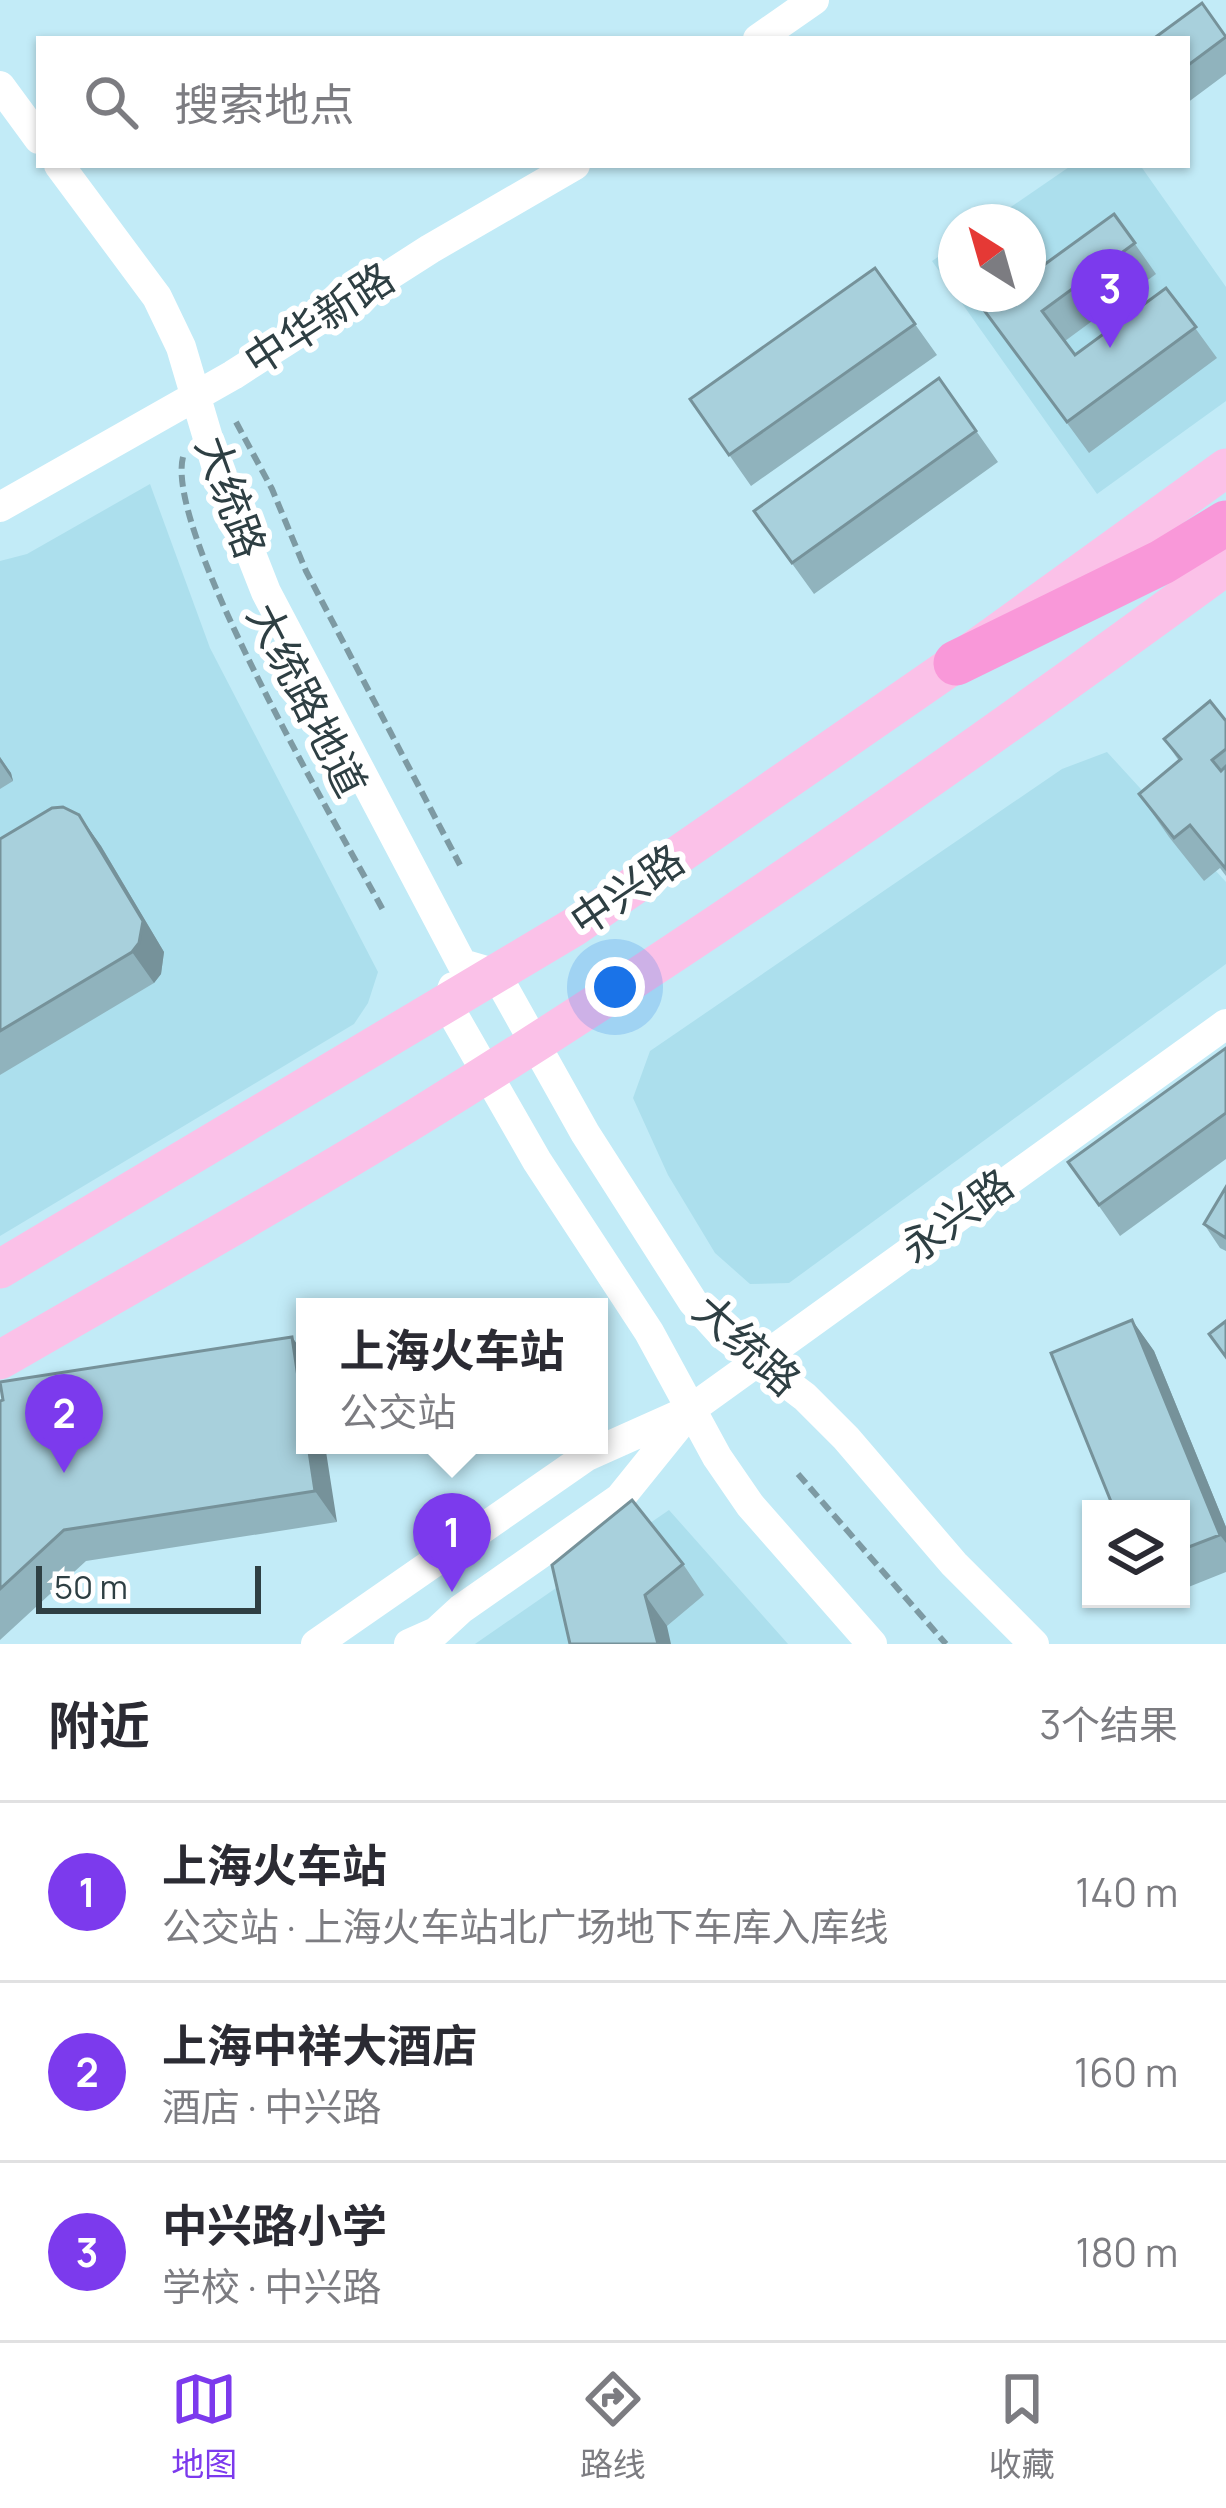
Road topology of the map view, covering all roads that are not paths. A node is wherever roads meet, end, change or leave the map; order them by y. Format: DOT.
graph roads {
  1 [pos="814,0"];
  2 [pos="762,36"];
  3 [pos="0,86"];
  4 [pos="36,135"];
  5 [pos="60,168"];
  6 [pos="570,168"];
  7 [pos="197,396"];
  8 [pos="1226,468"];
  9 [pos="0,507"];
  10 [pos="1226,523"];
  11 [pos="1226,566"];
  12 [pos="956,663"];
  13 [pos="479,969"];
  14 [pos="447,1004"];
  15 [pos="1226,1024"];
  16 [pos="533,1043"];
  17 [pos="485,1074"];
  18 [pos="0,1269"];
  19 [pos="0,1360"];
  20 [pos="759,1360"];
  21 [pos="690,1410"];
  22 [pos="608,1447"];
  23 [pos="591,1454"];
  24 [pos="428,1641"];
  25 [pos="316,1644"];
  26 [pos="872,1644"];
  27 [pos="1034,1644"];
  1 -- 2 [label="street"];
  3 -- 4 [label="street"];
  5 -- 7 [label="street, 大统路"];
  6 -- 7 [label="street, 中华新路"];
  7 -- 9 [label="street, 中华新路"];
  7 -- 13 [label="street, 大统路"];
  8 -- 12 [label="main road, 中兴路"];
  10 -- 12 [label="highway"];
  11 -- 16 [label="main road, 中兴路"];
  12 -- 13 [label="main road, 中兴路"];
  13 -- 14 [label="main road, 中兴路"];
  13 -- 16 [label="street, 大统路"];
  14 -- 17 [label="street, 大统路"];
  14 -- 18 [label="main road, 中兴路"];
  15 -- 20 [label="street, 永兴路"];
  16 -- 17 [label="main road, 中兴路"];
  16 -- 20 [label="street, 大统路"];
  17 -- 19 [label="main road, 中兴路"];
  17 -- 21 [label="street, 大统路"];
  20 -- 21 [label="street, 永兴路"];
  20 -- 27 [label="street, 大统路"];
  21 -- 22 [label="street"];
  21 -- 24 [label="street"];
  21 -- 26 [label="street, 大统路"];
  23 -- 25 [label="street"];
}
